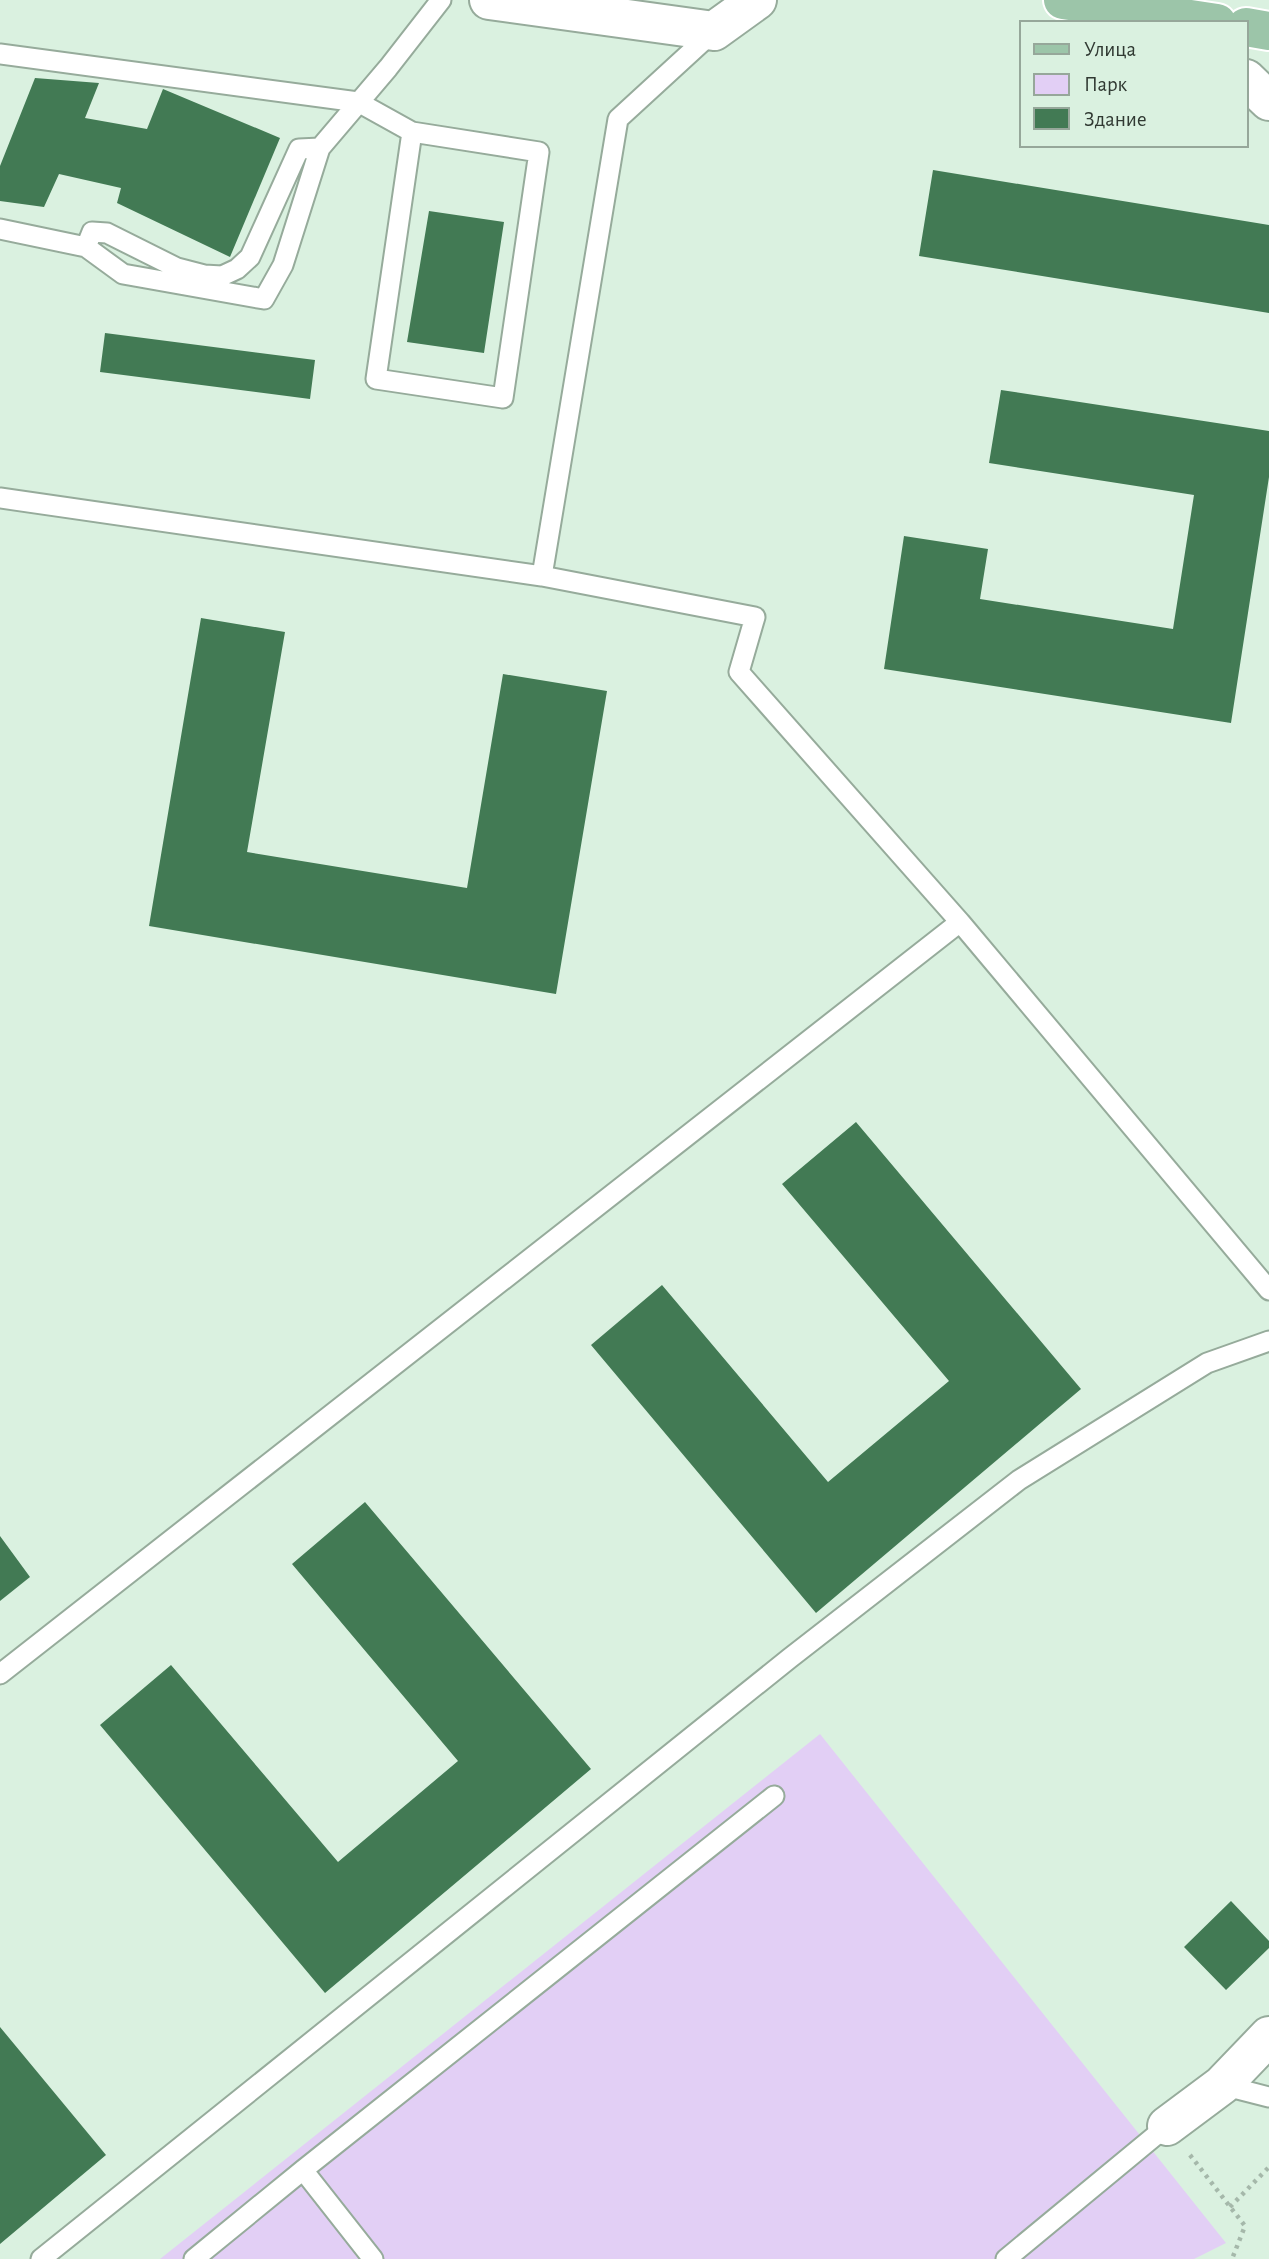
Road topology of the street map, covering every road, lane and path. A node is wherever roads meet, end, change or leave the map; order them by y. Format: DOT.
graph roads {
  1 [pos="441,0"];
  2 [pos="489,0"];
  3 [pos="757,0"];
  4 [pos="1063,0"];
  5 [pos="1195,21"];
  6 [pos="1248,27"];
  7 [pos="714,31"];
  8 [pos="1269,31"];
  9 [pos="0,54"];
  10 [pos="1248,81"];
  11 [pos="1269,101"];
  12 [pos="358,102"];
  13 [pos="412,132"];
  14 [pos="320,148"];
  15 [pos="0,229"];
  16 [pos="86,247"];
  17 [pos="0,498"];
  18 [pos="542,576"];
  19 [pos="960,922"];
  20 [pos="1269,1290"];
  21 [pos="1269,1342"];
  22 [pos="0,1674"];
  23 [pos="774,1796"];
  24 [pos="1269,2036"];
  25 [pos="1222,2085"];
  26 [pos="1269,2097"];
  27 [pos="1167,2126"];
  28 [pos="1269,2167"];
  29 [pos="303,2170"];
  30 [pos="1230,2207"];
  31 [pos="41,2259"];
  32 [pos="194,2259"];
  33 [pos="373,2259"];
  34 [pos="1006,2259"];
  35 [pos="1232,2259"];
  1 -- 12 [label="lane"];
  2 -- 7 [label="street"];
  3 -- 7 [label="street"];
  4 -- 5 [label="main road"];
  6 -- 8 [label="main road"];
  7 -- 18 [label="lane"];
  9 -- 12 [label="lane"];
  10 -- 11 [label="street"];
  12 -- 13 [label="lane"];
  12 -- 14 [label="lane"];
  13 -- 13 [label="lane"];
  14 -- 16 [label="lane"];
  14 -- 16 [label="lane"];
  15 -- 16 [label="lane"];
  17 -- 18 [label="lane"];
  18 -- 19 [label="lane"];
  19 -- 20 [label="lane"];
  19 -- 22 [label="lane"];
  21 -- 31 [label="lane"];
  23 -- 29 [label="lane"];
  24 -- 25 [label="street"];
  25 -- 26 [label="lane"];
  25 -- 27 [label="street"];
  27 -- 30 [label="path"];
  27 -- 34 [label="lane"];
  28 -- 30 [label="path"];
  29 -- 32 [label="lane"];
  29 -- 33 [label="lane"];
  30 -- 35 [label="path"];
}
